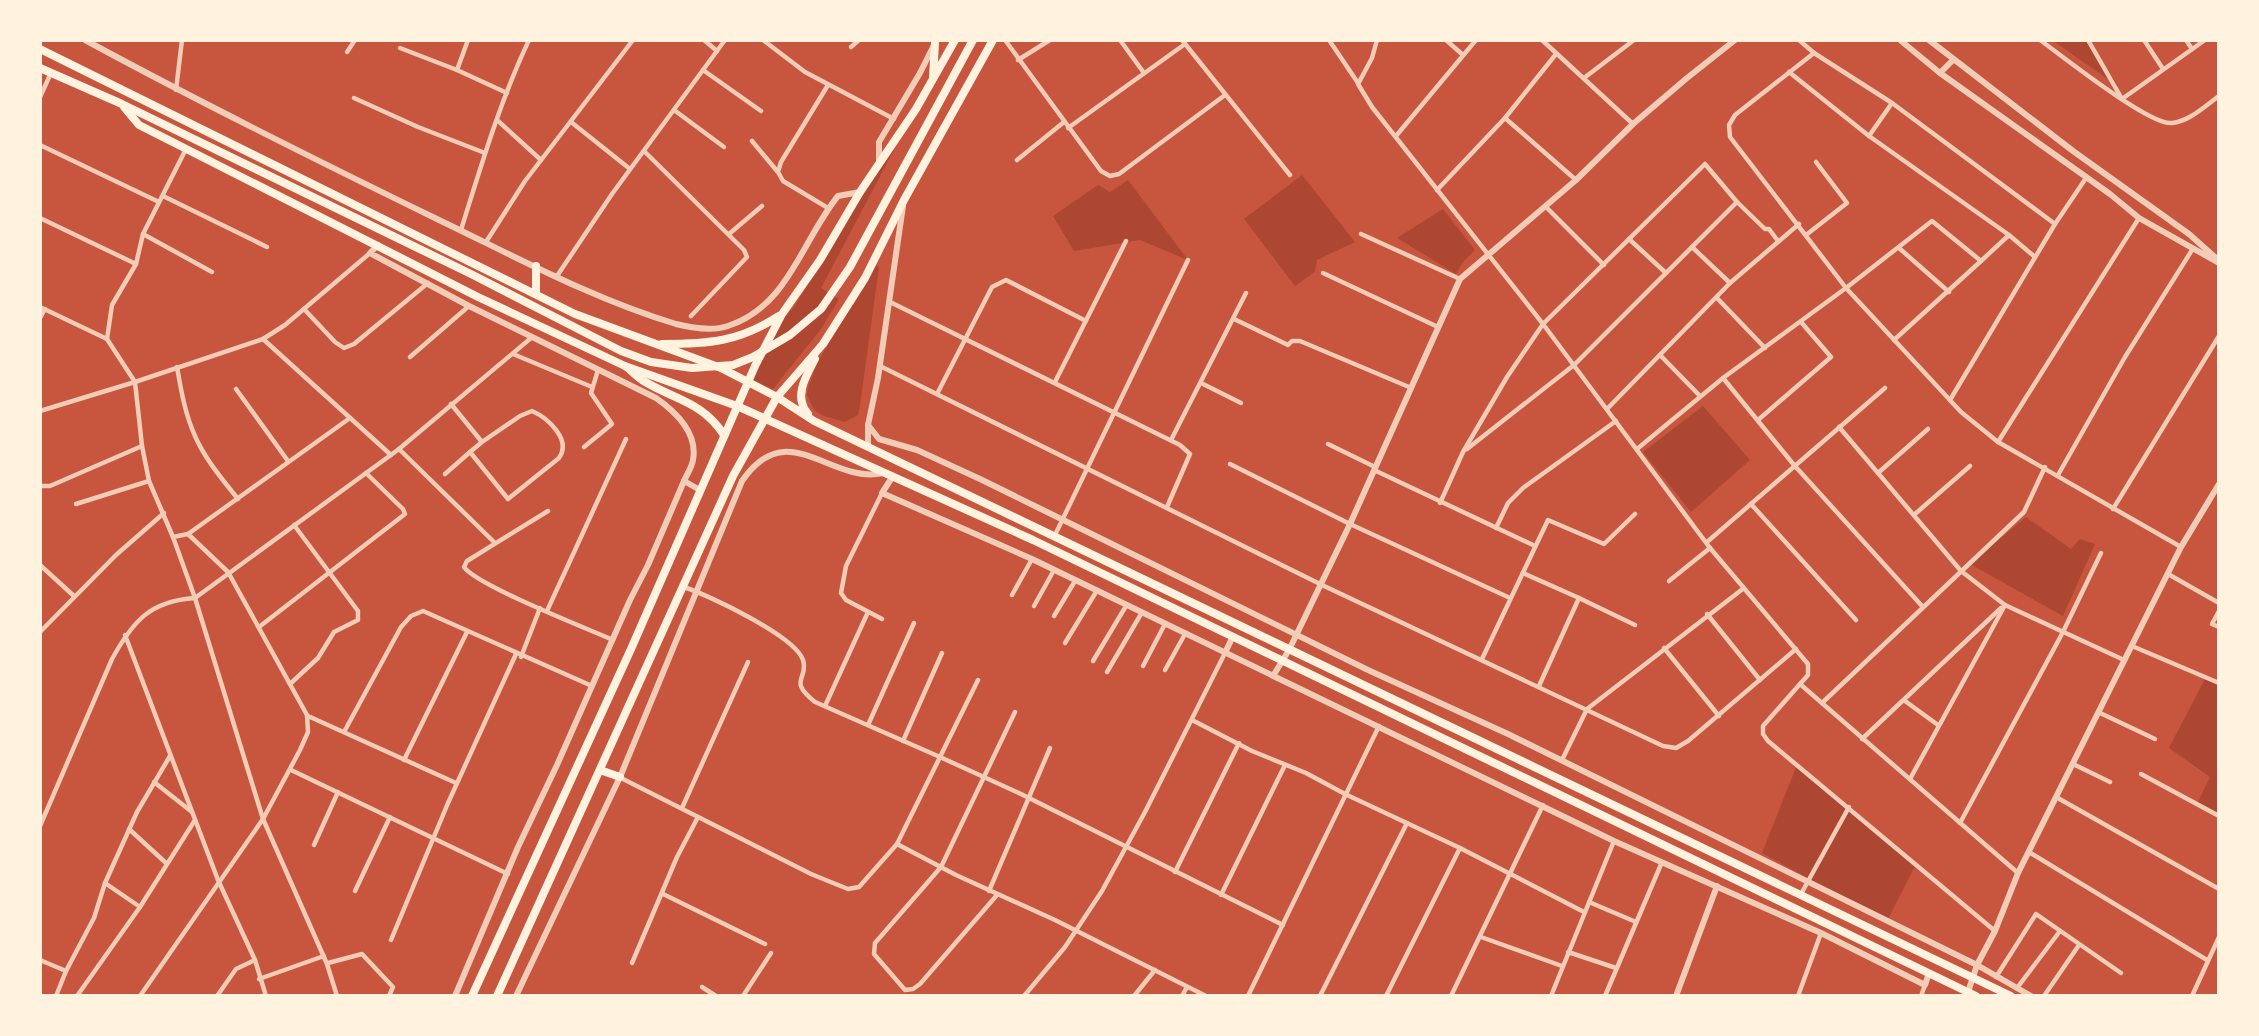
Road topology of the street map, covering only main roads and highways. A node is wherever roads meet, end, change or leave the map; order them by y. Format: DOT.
graph roads {
  1 [pos="956,40"];
  2 [pos="973,40"];
  3 [pos="993,40"];
  4 [pos="934,41"];
  5 [pos="40,48"];
  6 [pos="40,68"];
  7 [pos="932,80"];
  8 [pos="122,104"];
  9 [pos="536,266"];
  10 [pos="536,294"];
  11 [pos="782,314"];
  12 [pos="654,344"];
  13 [pos="823,344"];
  14 [pos="625,366"];
  15 [pos="748,381"];
  16 [pos="777,397"];
  17 [pos="737,406"];
  18 [pos="763,420"];
  19 [pos="814,421"];
  20 [pos="724,435"];
  21 [pos="600,770"];
  22 [pos="620,778"];
  23 [pos="2014,992"];
  24 [pos="1972,994"];
  25 [pos="472,996"];
  26 [pos="497,996"];
  1 -- 7 [label="highway"];
  2 -- 8 [label="highway"];
  3 -- 13 [label="highway"];
  4 -- 7 [label="highway"];
  5 -- 10 [label="highway"];
  6 -- 8 [label="highway"];
  7 -- 11 [label="highway"];
  8 -- 14 [label="highway"];
  9 -- 10 [label="highway"];
  10 -- 12 [label="highway"];
  11 -- 12 [label="highway"];
  11 -- 15 [label="highway"];
  12 -- 15 [label="highway"];
  13 -- 16 [label="highway"];
  13 -- 19 [label="highway"];
  14 -- 17 [label="highway"];
  14 -- 20 [label="highway"];
  15 -- 16 [label="highway"];
  15 -- 17 [label="highway"];
  16 -- 18 [label="highway"];
  16 -- 19 [label="highway"];
  17 -- 18 [label="highway"];
  17 -- 20 [label="highway"];
  18 -- 21 [label="highway"];
  18 -- 24 [label="highway"];
  19 -- 23 [label="highway"];
  20 -- 25 [label="highway"];
  21 -- 22 [label="highway"];
  21 -- 26 [label="highway"];
}
